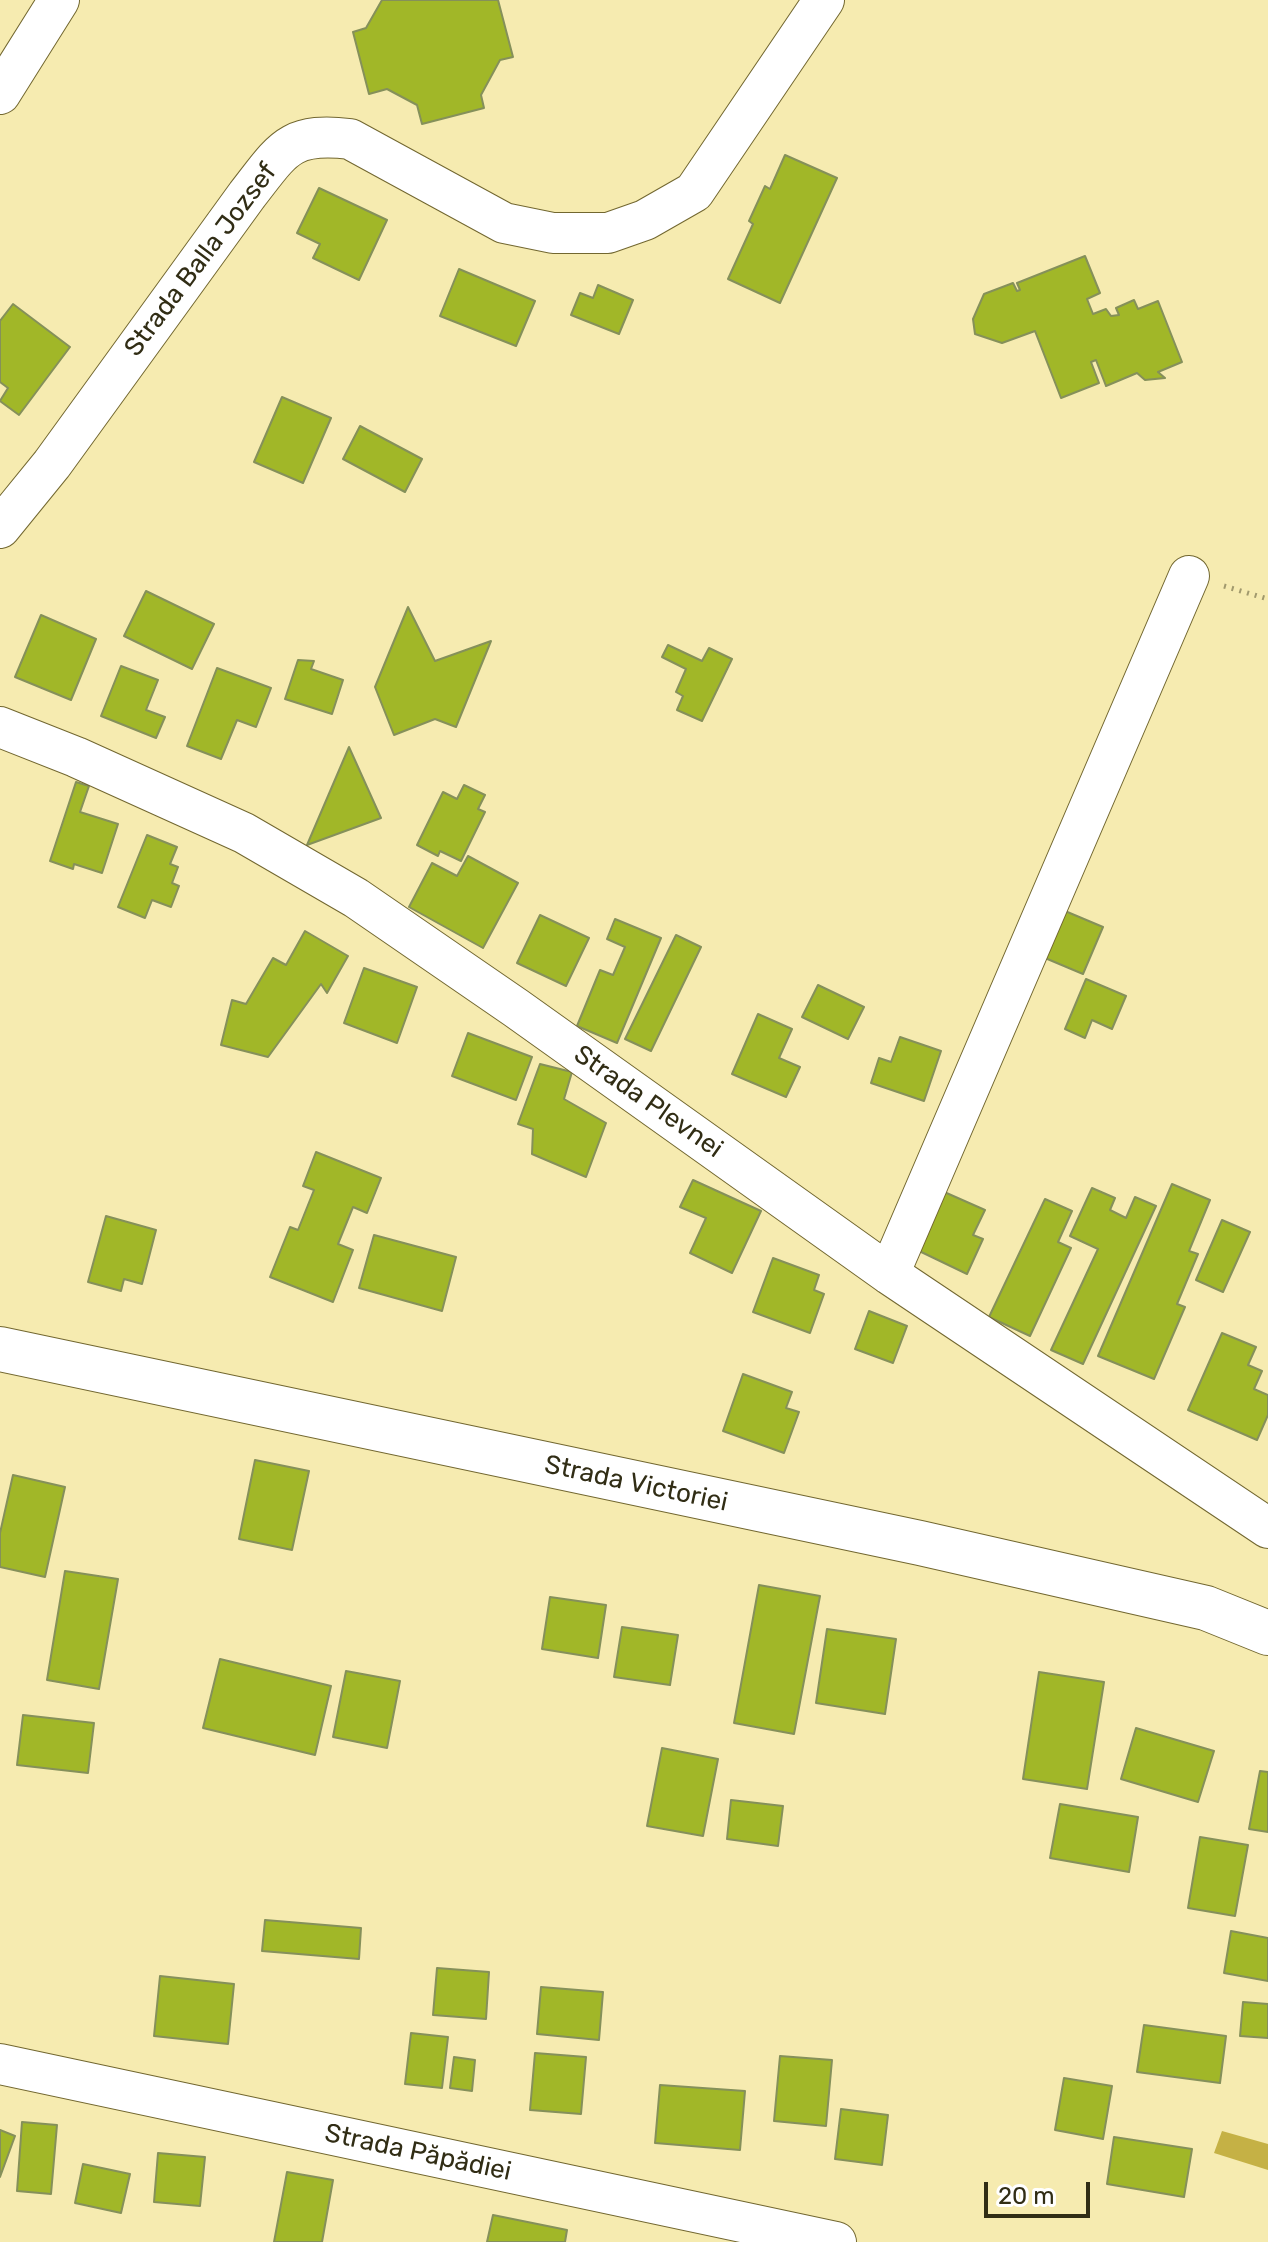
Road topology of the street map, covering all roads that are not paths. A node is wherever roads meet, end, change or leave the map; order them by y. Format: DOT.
graph roads {
  1 [pos="59,0"];
  2 [pos="824,0"];
  3 [pos="0,94"];
  4 [pos="0,528"];
  5 [pos="1189,576"];
  6 [pos="0,727"];
  7 [pos="889,1274"];
  8 [pos="0,1349"];
  9 [pos="1268,1528"];
  10 [pos="1268,1633"];
  11 [pos="0,2064"];
  12 [pos="836,2242"];
  1 -- 3 [label="street"];
  2 -- 4 [label="street, Strada Balla Jozsef"];
  5 -- 7 [label="street"];
  6 -- 7 [label="street, Strada Plevnei"];
  7 -- 9 [label="street, Strada Plevnei"];
  8 -- 10 [label="street, Strada Victoriei"];
  11 -- 12 [label="street, Strada Păpădiei"];
}
